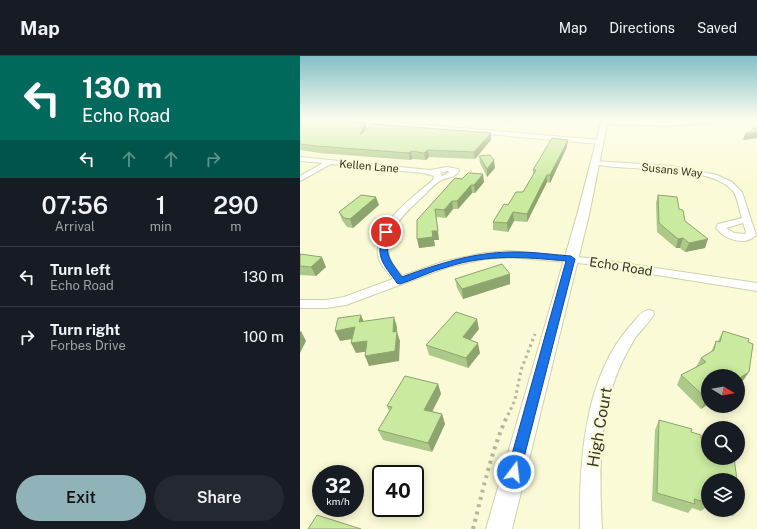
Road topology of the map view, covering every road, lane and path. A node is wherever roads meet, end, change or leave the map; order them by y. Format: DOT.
graph roads {
  1 [pos="590,141"];
  2 [pos="600,142"];
  3 [pos="300,159"];
  4 [pos="330,162"];
  5 [pos="595,163"];
  6 [pos="300,179"];
  7 [pos="747,219"];
  8 [pos="571,259"];
  9 [pos="400,281"];
  10 [pos="757,287"];
  11 [pos="300,304"];
  12 [pos="648,314"];
  13 [pos="537,327"];
  14 [pos="473,529"];
  15 [pos="499,529"];
  16 [pos="591,529"];
  1 -- 2 [label="street"];
  2 -- 5 [label="street"];
  3 -- 4 [label="street, Kellen Lane"];
  4 -- 6 [label="street"];
  4 -- 9 [label="street, Kellen Lane"];
  5 -- 7 [label="street, Susans Way"];
  5 -- 8 [label="street"];
  8 -- 9 [label="street, Echo Road"];
  8 -- 10 [label="street, Echo Road"];
  8 -- 15 [label="street"];
  9 -- 11 [label="street, Echo Road"];
  12 -- 16 [label="street, High Court"];
  13 -- 14 [label="path"];
}
